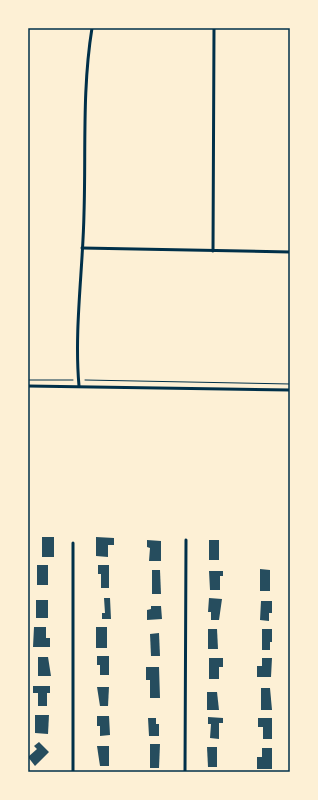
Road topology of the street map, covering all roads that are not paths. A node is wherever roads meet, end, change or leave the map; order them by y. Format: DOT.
graph roads {
  1 [pos="92,28"];
  2 [pos="214,28"];
  3 [pos="82,248"];
  4 [pos="213,251"];
  5 [pos="290,252"];
  6 [pos="28,386"];
  7 [pos="79,386"];
  8 [pos="290,390"];
  9 [pos="186,540"];
  10 [pos="73,542"];
  11 [pos="73,772"];
  12 [pos="185,772"];
  1 -- 3 [label="street"];
  2 -- 4 [label="street"];
  3 -- 4 [label="street"];
  3 -- 7 [label="street"];
  4 -- 5 [label="street"];
  6 -- 7 [label="street"];
  7 -- 8 [label="street"];
  9 -- 12 [label="street"];
  10 -- 11 [label="street"];
}
